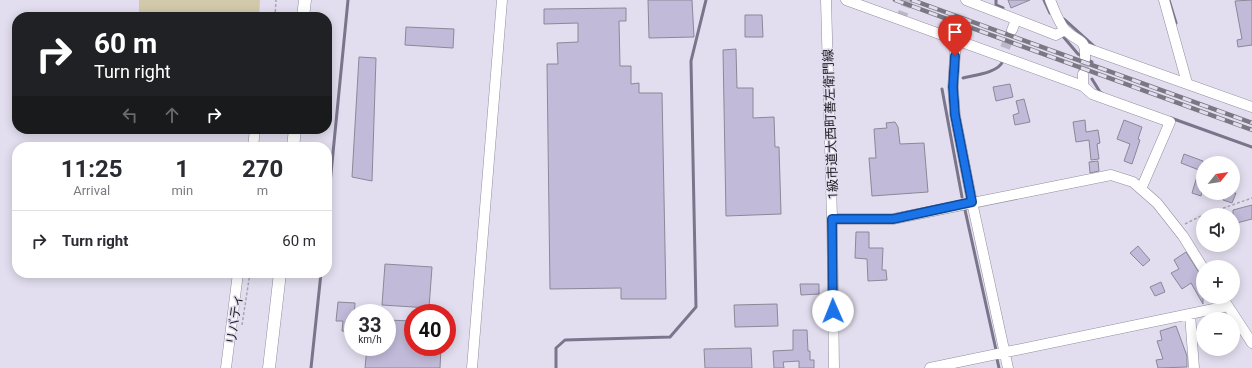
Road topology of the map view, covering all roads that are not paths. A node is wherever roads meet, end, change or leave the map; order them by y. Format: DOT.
graph roads {
  1 [pos="305,0"];
  2 [pos="502,0"];
  3 [pos="826,0"];
  4 [pos="846,0"];
  5 [pos="966,0"];
  6 [pos="1050,0"];
  7 [pos="1164,0"];
  8 [pos="304,12"];
  9 [pos="1016,20"];
  10 [pos="1012,30"];
  11 [pos="1066,30"];
  12 [pos="956,40"];
  13 [pos="1086,48"];
  14 [pos="1085,59"];
  15 [pos="1083,74"];
  16 [pos="1187,83"];
  17 [pos="1083,86"];
  18 [pos="1252,107"];
  19 [pos="1140,189"];
  20 [pos="972,202"];
  21 [pos="832,219"];
  22 [pos="1198,260"];
  23 [pos="237,278"];
  24 [pos="279,278"];
  25 [pos="1228,306"];
  26 [pos="1190,314"];
  27 [pos="1252,343"];
  28 [pos="1004,352"];
  29 [pos="226,368"];
  30 [pos="269,368"];
  31 [pos="472,368"];
  32 [pos="834,368"];
  33 [pos="930,368"];
  34 [pos="1008,368"];
  35 [pos="1194,368"];
  1 -- 8 [label="main road"];
  2 -- 31 [label="street"];
  3 -- 21 [label="street, 1級市道大西町善左衛門線"];
  4 -- 12 [label="street"];
  5 -- 9 [label="street"];
  6 -- 11 [label="street"];
  7 -- 16 [label="street"];
  9 -- 10 [label="street"];
  9 -- 11 [label="street"];
  11 -- 13 [label="street"];
  12 -- 17 [label="street"];
  12 -- 20 [label="street"];
  13 -- 14 [label="street"];
  13 -- 16 [label="street"];
  15 -- 17 [label="street"];
  16 -- 18 [label="street"];
  17 -- 19 [label="street"];
  19 -- 20 [label="street"];
  19 -- 22 [label="street"];
  20 -- 21 [label="street"];
  20 -- 28 [label="street"];
  21 -- 32 [label="street, 1級市道大西町善左衛門線"];
  23 -- 29 [label="street"];
  24 -- 30 [label="main road"];
  25 -- 26 [label="street"];
  25 -- 27 [label="street"];
  26 -- 28 [label="street"];
  26 -- 35 [label="street"];
  28 -- 33 [label="street"];
  28 -- 34 [label="street"];
}
